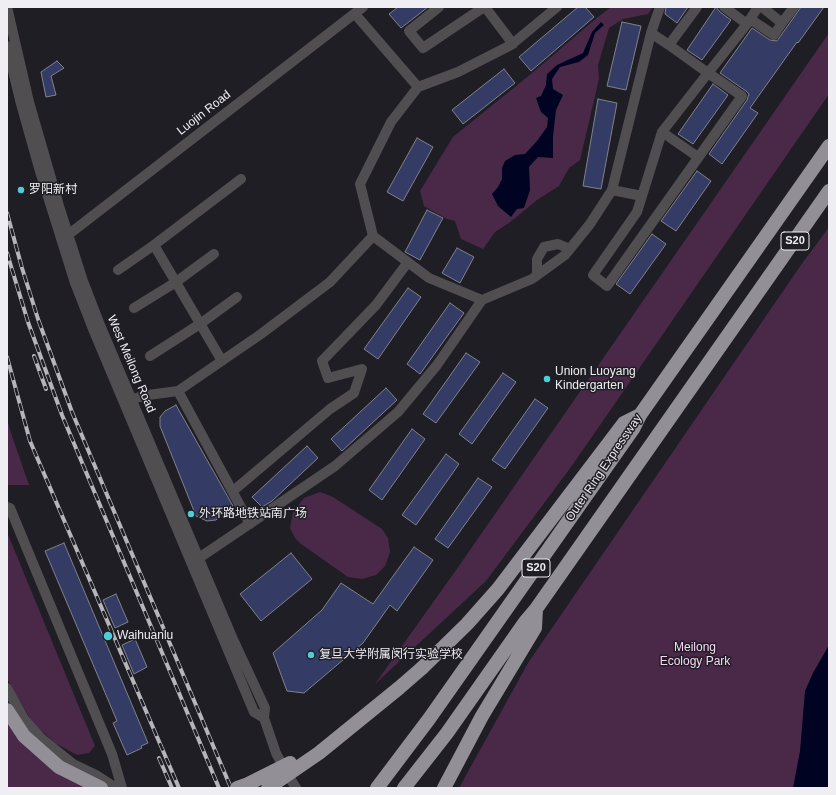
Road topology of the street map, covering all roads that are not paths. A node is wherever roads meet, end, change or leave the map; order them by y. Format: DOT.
graph roads {
  1 [pos="7,7"];
  2 [pos="363,7"];
  3 [pos="439,7"];
  4 [pos="484,7"];
  5 [pos="557,7"];
  6 [pos="660,7"];
  7 [pos="697,7"];
  8 [pos="724,7"];
  9 [pos="758,7"];
  10 [pos="762,7"];
  11 [pos="794,7"];
  12 [pos="355,14"];
  13 [pos="748,21"];
  14 [pos="782,23"];
  15 [pos="651,33"];
  16 [pos="512,44"];
  17 [pos="669,45"];
  18 [pos="7,46"];
  19 [pos="708,73"];
  20 [pos="418,87"];
  21 [pos="662,132"];
  22 [pos="829,146"];
  23 [pos="698,157"];
  24 [pos="242,179"];
  25 [pos="612,190"];
  26 [pos="829,191"];
  27 [pos="642,196"];
  28 [pos="373,236"];
  29 [pos="65,238"];
  30 [pos="154,245"];
  31 [pos="570,249"];
  32 [pos="214,254"];
  33 [pos="408,262"];
  34 [pos="118,270"];
  35 [pos="537,275"];
  36 [pos="176,282"];
  37 [pos="236,297"];
  38 [pos="482,300"];
  39 [pos="134,308"];
  40 [pos="200,324"];
  41 [pos="150,356"];
  42 [pos="222,361"];
  43 [pos="178,391"];
  44 [pos="132,399"];
  45 [pos="640,415"];
  46 [pos="233,491"];
  47 [pos="7,506"];
  48 [pos="250,524"];
  49 [pos="199,558"];
  50 [pos="536,609"];
  51 [pos="7,688"];
  52 [pos="400,688"];
  53 [pos="7,710"];
  54 [pos="264,718"];
  55 [pos="101,788"];
  56 [pos="116,788"];
  57 [pos="122,788"];
  58 [pos="237,788"];
  59 [pos="268,788"];
  60 [pos="296,788"];
  61 [pos="377,788"];
  62 [pos="404,788"];
  63 [pos="444,788"];
  1 -- 29 [label="street, West Meilong Road"];
  2 -- 12 [label="street, Luojin Road"];
  3 -- 4 [label="street"];
  4 -- 16 [label="street"];
  5 -- 16 [label="street"];
  6 -- 15 [label="street"];
  7 -- 17 [label="street"];
  8 -- 13 [label="street"];
  9 -- 13 [label="street"];
  10 -- 14 [label="street"];
  11 -- 14 [label="street"];
  12 -- 20 [label="street"];
  12 -- 29 [label="street, Luojin Road"];
  13 -- 14 [label="street"];
  13 -- 19 [label="street"];
  15 -- 17 [label="street"];
  15 -- 25 [label="street"];
  16 -- 20 [label="street"];
  17 -- 19 [label="street"];
  18 -- 29 [label="street, West Meilong Road"];
  19 -- 21 [label="street"];
  19 -- 23 [label="street"];
  20 -- 28 [label="street"];
  21 -- 23 [label="street"];
  21 -- 27 [label="street"];
  22 -- 45 [label="highway, Outer Ring Expressway / S20"];
  23 -- 27 [label="street"];
  24 -- 30 [label="street"];
  25 -- 27 [label="street"];
  25 -- 31 [label="street"];
  26 -- 50 [label="highway, Outer Ring Expressway / S20"];
  28 -- 33 [label="street"];
  28 -- 42 [label="street"];
  29 -- 44 [label="street, West Meilong Road"];
  29 -- 54 [label="street, West Meilong Road"];
  30 -- 34 [label="street"];
  30 -- 36 [label="street"];
  31 -- 35 [label="street"];
  31 -- 35 [label="street"];
  32 -- 36 [label="street"];
  33 -- 38 [label="street"];
  33 -- 46 [label="street"];
  35 -- 38 [label="street"];
  36 -- 39 [label="street"];
  36 -- 40 [label="street"];
  37 -- 40 [label="street"];
  38 -- 48 [label="street"];
  40 -- 41 [label="street"];
  40 -- 42 [label="street"];
  42 -- 43 [label="street"];
  43 -- 44 [label="street"];
  43 -- 46 [label="street"];
  44 -- 49 [label="street, West Meilong Road"];
  45 -- 52 [label="highway, bridge"];
  45 -- 61 [label="highway, Outer Ring Expressway / S20"];
  46 -- 48 [label="street"];
  47 -- 57 [label="street"];
  48 -- 49 [label="street"];
  49 -- 54 [label="street, West Meilong Road"];
  50 -- 62 [label="highway, Outer Ring Expressway / S20"];
  50 -- 63 [label="highway"];
  51 -- 56 [label="street"];
  52 -- 58 [label="highway, bridge"];
  52 -- 59 [label="highway, bridge"];
  53 -- 55 [label="highway"];
  54 -- 60 [label="street, West Meilong Road"];
}
